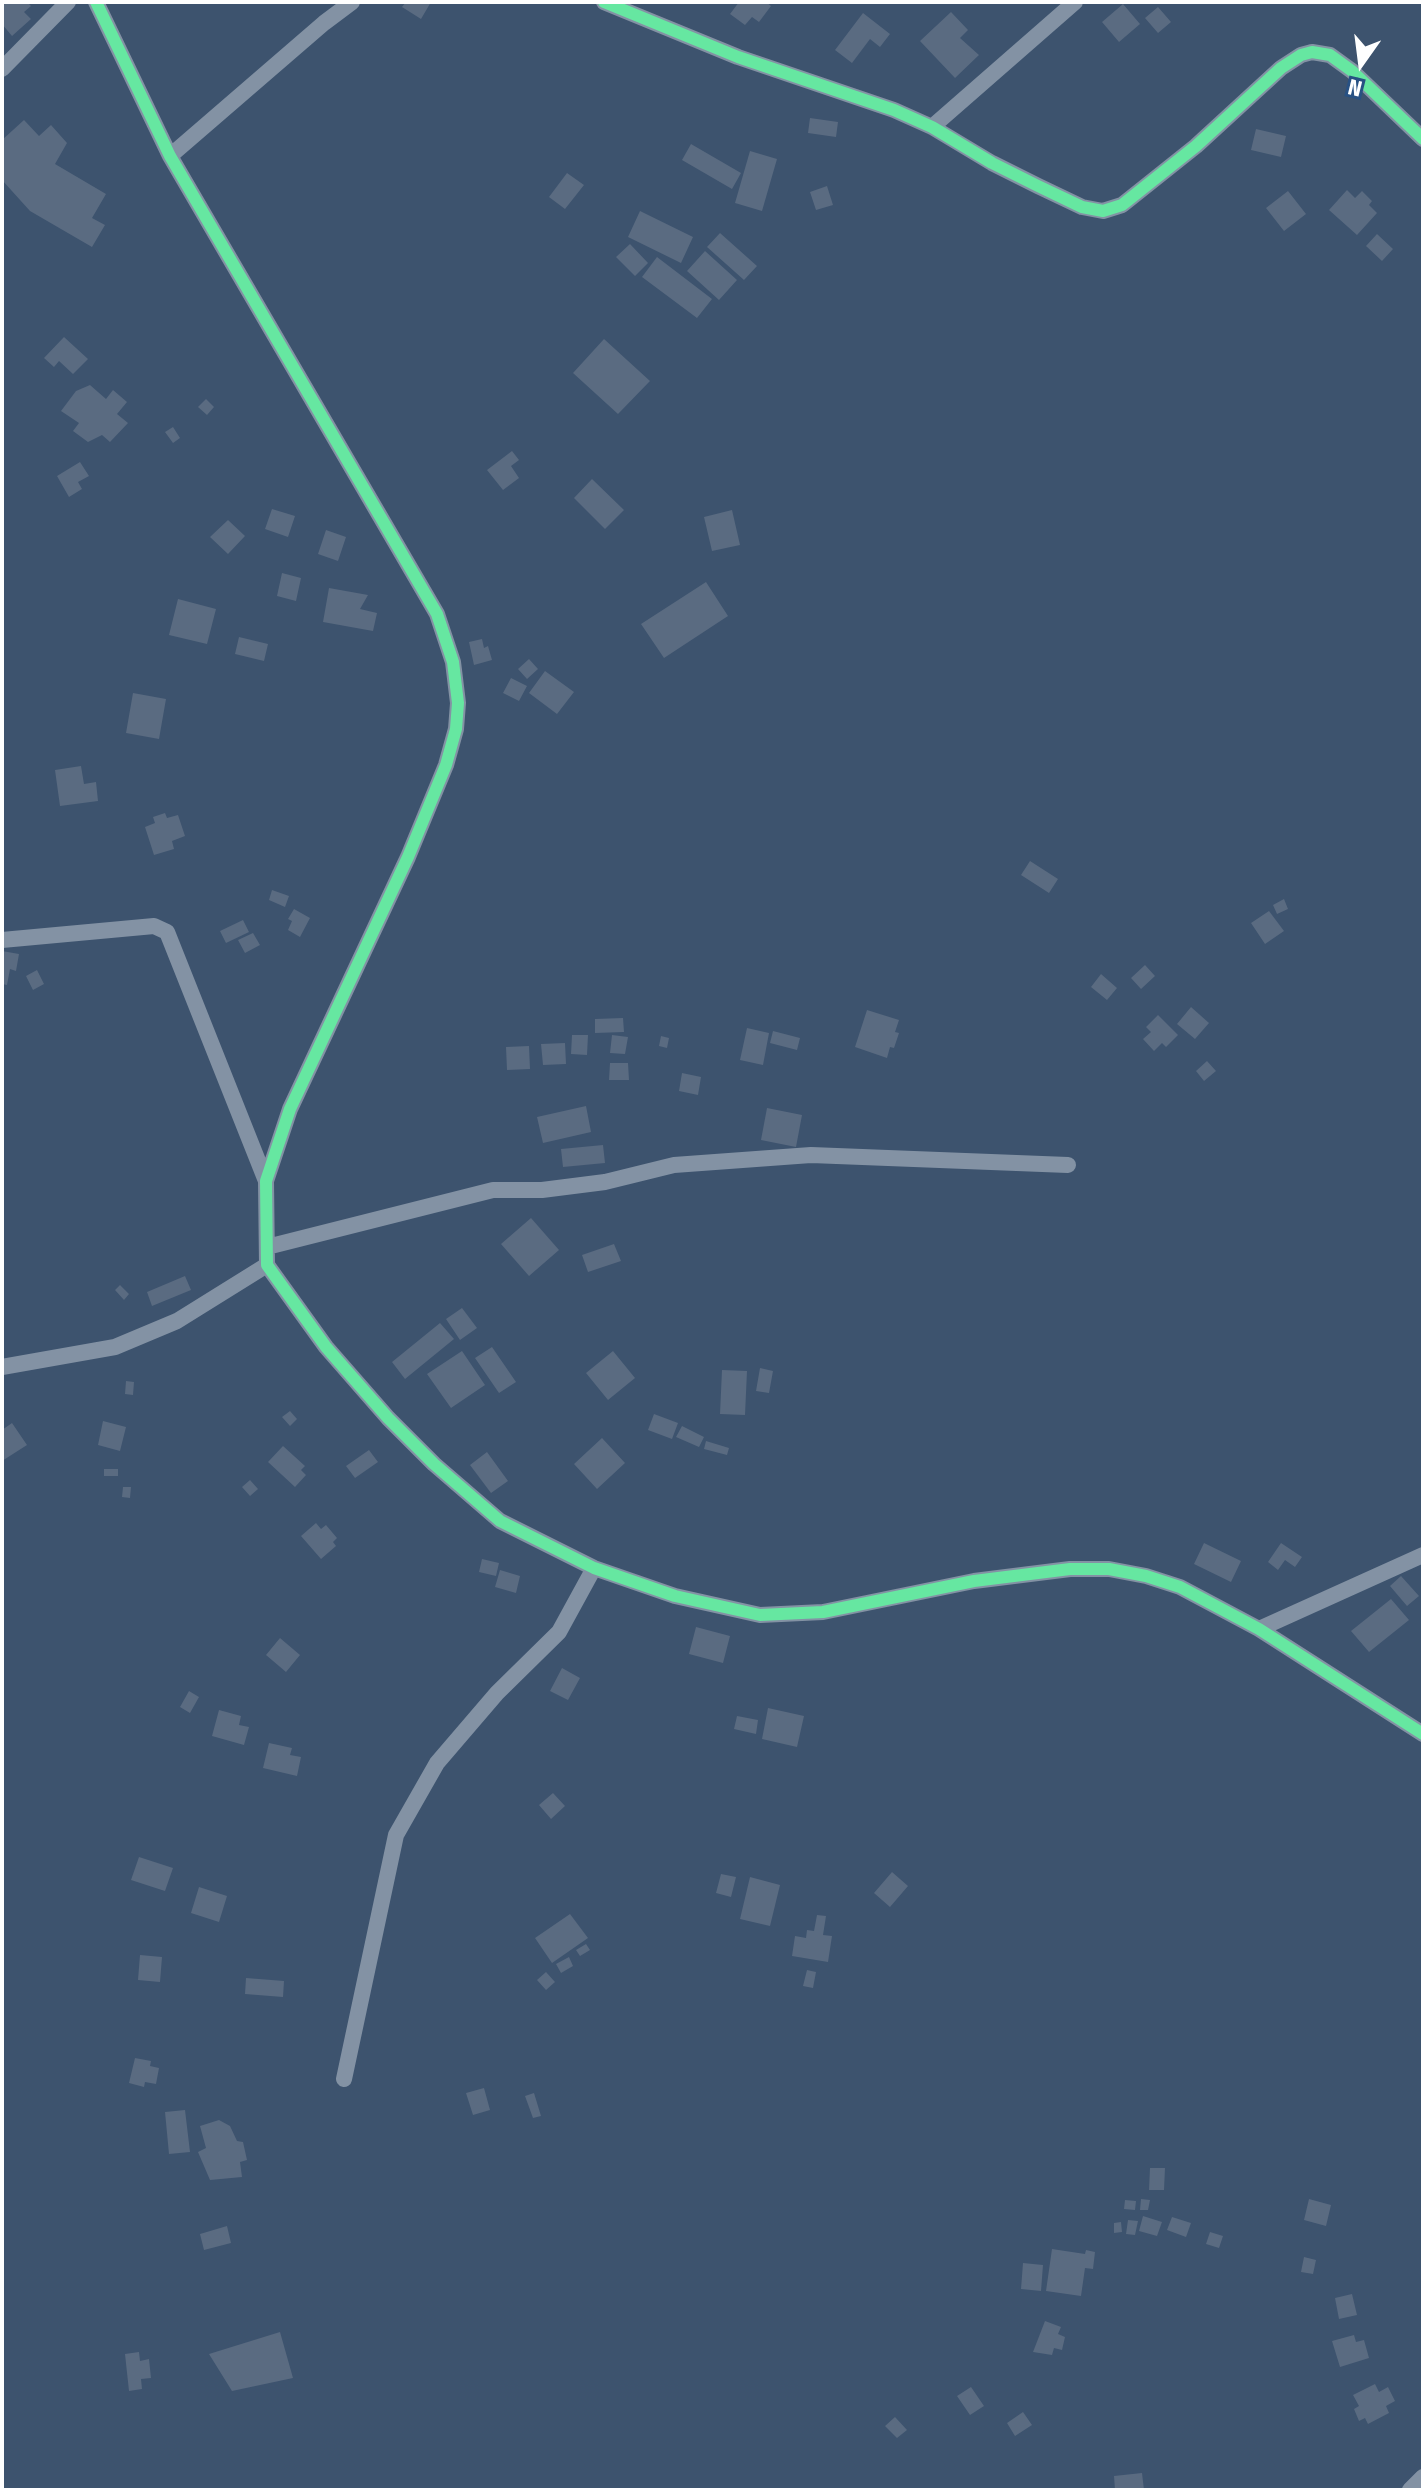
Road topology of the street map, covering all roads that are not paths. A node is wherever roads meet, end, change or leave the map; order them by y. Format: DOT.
graph roads {
  1 [pos="68,2"];
  2 [pos="96,2"];
  3 [pos="352,2"];
  4 [pos="604,2"];
  5 [pos="1075,2"];
  6 [pos="2,69"];
  7 [pos="932,127"];
  8 [pos="1423,139"];
  9 [pos="170,156"];
  10 [pos="2,940"];
  11 [pos="1068,1165"];
  12 [pos="266,1181"];
  13 [pos="267,1247"];
  14 [pos="267,1265"];
  15 [pos="2,1367"];
  16 [pos="1423,1555"];
  17 [pos="594,1568"];
  18 [pos="1259,1629"];
  19 [pos="1423,1734"];
  20 [pos="344,2079"];
  21 [pos="1423,2477"];
  22 [pos="1410,2490"];
  1 -- 6 [label="street"];
  2 -- 9 [label="street"];
  3 -- 9 [label="street"];
  4 -- 7 [label="street"];
  5 -- 7 [label="street"];
  7 -- 8 [label="street"];
  9 -- 12 [label="street"];
  10 -- 12 [label="street"];
  11 -- 13 [label="street"];
  12 -- 13 [label="street"];
  13 -- 14 [label="street"];
  14 -- 15 [label="street"];
  14 -- 17 [label="street"];
  16 -- 18 [label="street"];
  17 -- 18 [label="street"];
  17 -- 20 [label="street"];
  18 -- 19 [label="street"];
  21 -- 22 [label="street"];
}
